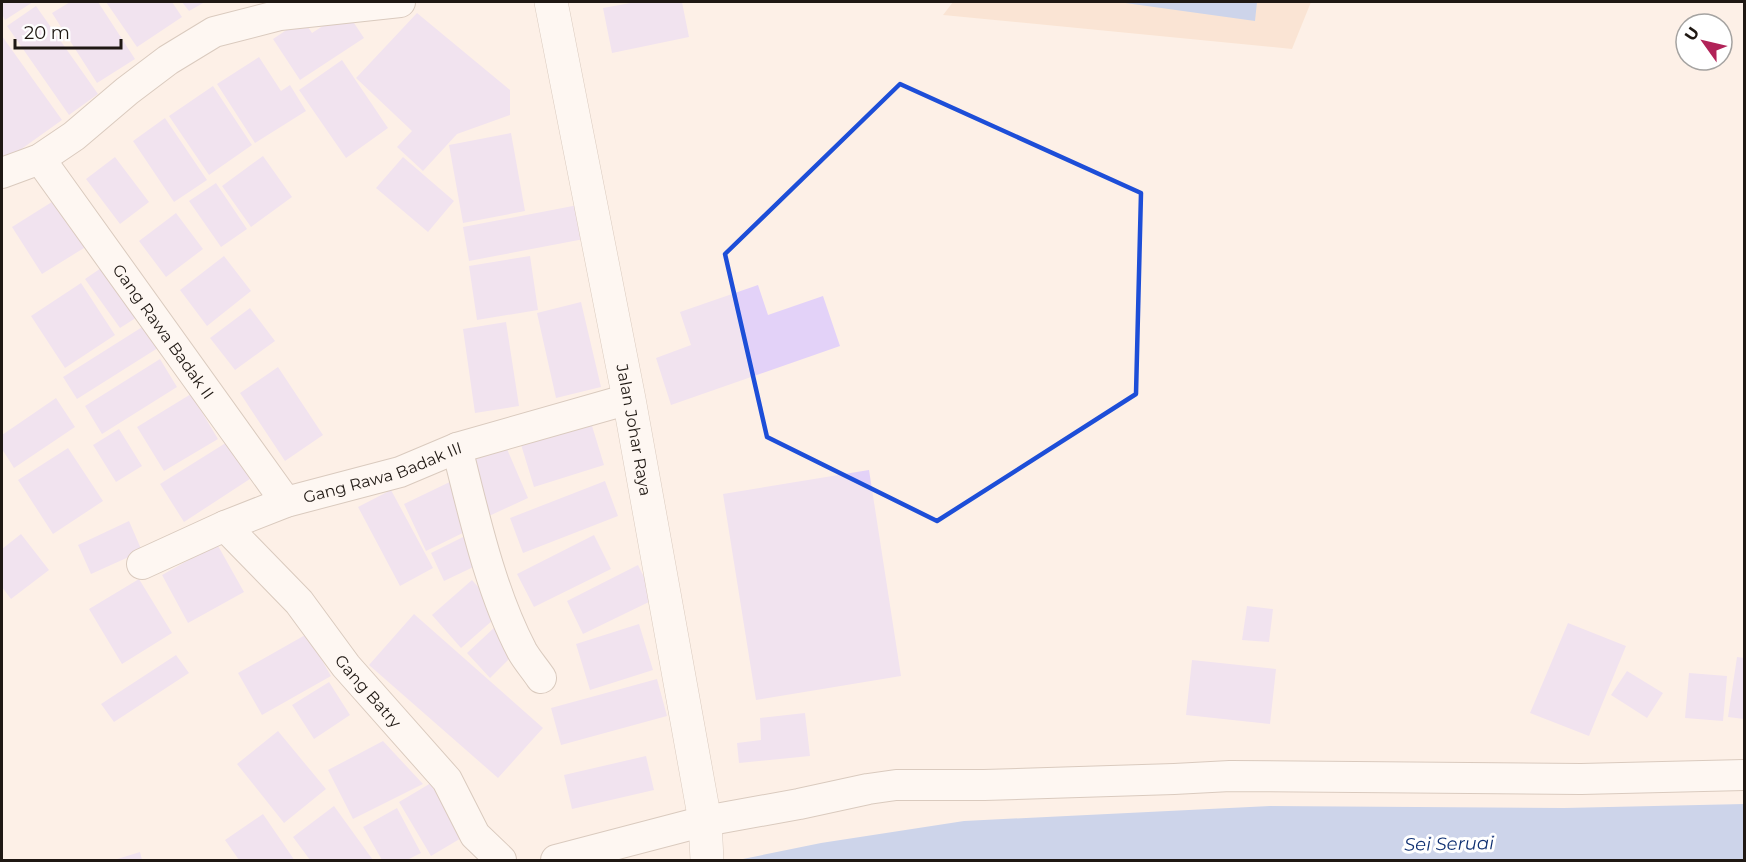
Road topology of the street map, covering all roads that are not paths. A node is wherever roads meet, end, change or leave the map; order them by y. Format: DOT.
graph roads {
  1 [pos="400,2"];
  2 [pos="551,2"];
  3 [pos="40,159"];
  4 [pos="2,173"];
  5 [pos="629,399"];
  6 [pos="457,448"];
  7 [pos="286,502"];
  8 [pos="225,526"];
  9 [pos="142,564"];
  10 [pos="541,678"];
  11 [pos="1744,775"];
  12 [pos="705,821"];
  13 [pos="707,859"];
  14 [pos="501,861"];
  15 [pos="555,861"];
  1 -- 3 [label="street"];
  2 -- 5 [label="street, Jalan Johar Raya"];
  3 -- 4 [label="street"];
  3 -- 7 [label="street, Gang Rawa Badak II"];
  5 -- 6 [label="street, Gang Rawa Badak III"];
  5 -- 12 [label="street, Jalan Johar Raya"];
  6 -- 7 [label="street, Gang Rawa Badak III"];
  6 -- 10 [label="street"];
  7 -- 8 [label="street, Gang Rawa Badak III"];
  8 -- 9 [label="street, Gang Rawa Badak III"];
  8 -- 14 [label="street, Gang Batry"];
  11 -- 12 [label="street"];
  12 -- 13 [label="street, Jalan Johar Raya"];
  12 -- 15 [label="street"];
}
